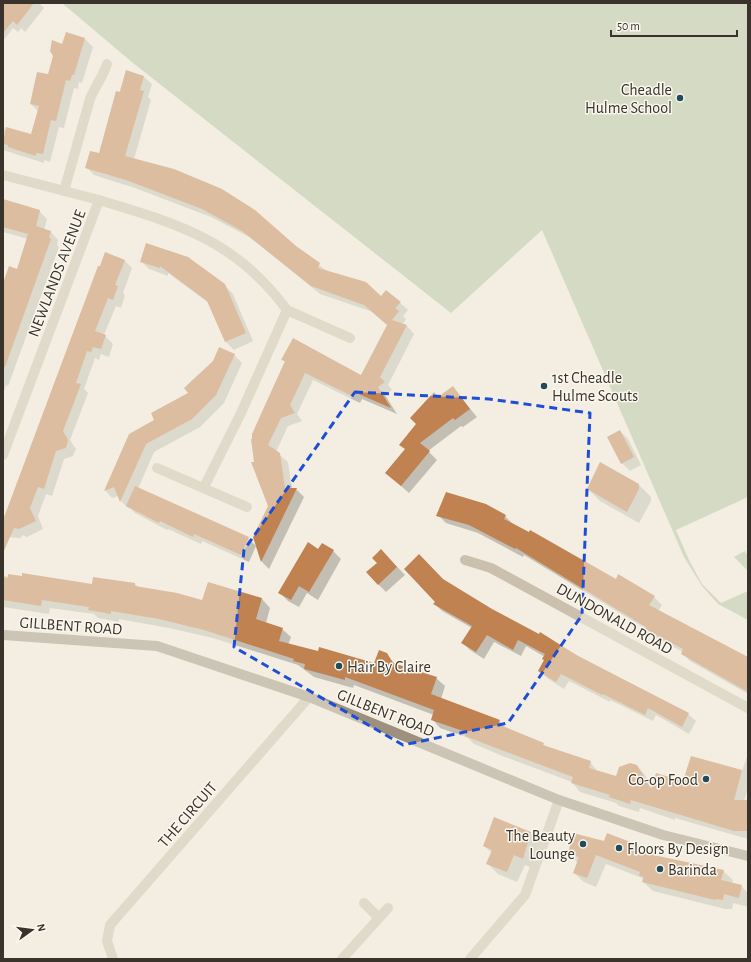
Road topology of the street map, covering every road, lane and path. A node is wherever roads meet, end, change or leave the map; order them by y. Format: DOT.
graph roads {
  1 [pos="107,64"];
  2 [pos="3,175"];
  3 [pos="64,190"];
  4 [pos="99,200"];
  5 [pos="286,310"];
  6 [pos="350,338"];
  7 [pos="3,455"];
  8 [pos="157,468"];
  9 [pos="204,487"];
  10 [pos="247,507"];
  11 [pos="466,560"];
  12 [pos="3,635"];
  13 [pos="309,697"];
  14 [pos="748,708"];
  15 [pos="559,800"];
  16 [pos="748,856"];
  17 [pos="364,903"];
  18 [pos="388,908"];
  19 [pos="379,918"];
  20 [pos="113,959"];
  21 [pos="342,959"];
  22 [pos="470,959"];
  1 -- 3 [label="street"];
  2 -- 3 [label="street"];
  3 -- 4 [label="street"];
  4 -- 5 [label="street, NEWLANDS AVENUE"];
  4 -- 7 [label="street, NEWLANDS AVENUE"];
  5 -- 6 [label="street"];
  5 -- 9 [label="street"];
  8 -- 9 [label="street"];
  9 -- 10 [label="street"];
  11 -- 14 [label="street, DUNDONALD ROAD"];
  12 -- 13 [label="street, GILLBENT ROAD"];
  13 -- 15 [label="street, GILLBENT ROAD"];
  13 -- 20 [label="street, THE CIRCUIT"];
  15 -- 16 [label="street, GILLBENT ROAD"];
  15 -- 22 [label="street"];
  17 -- 19 [label="street"];
  18 -- 19 [label="street"];
  19 -- 21 [label="street"];
}
